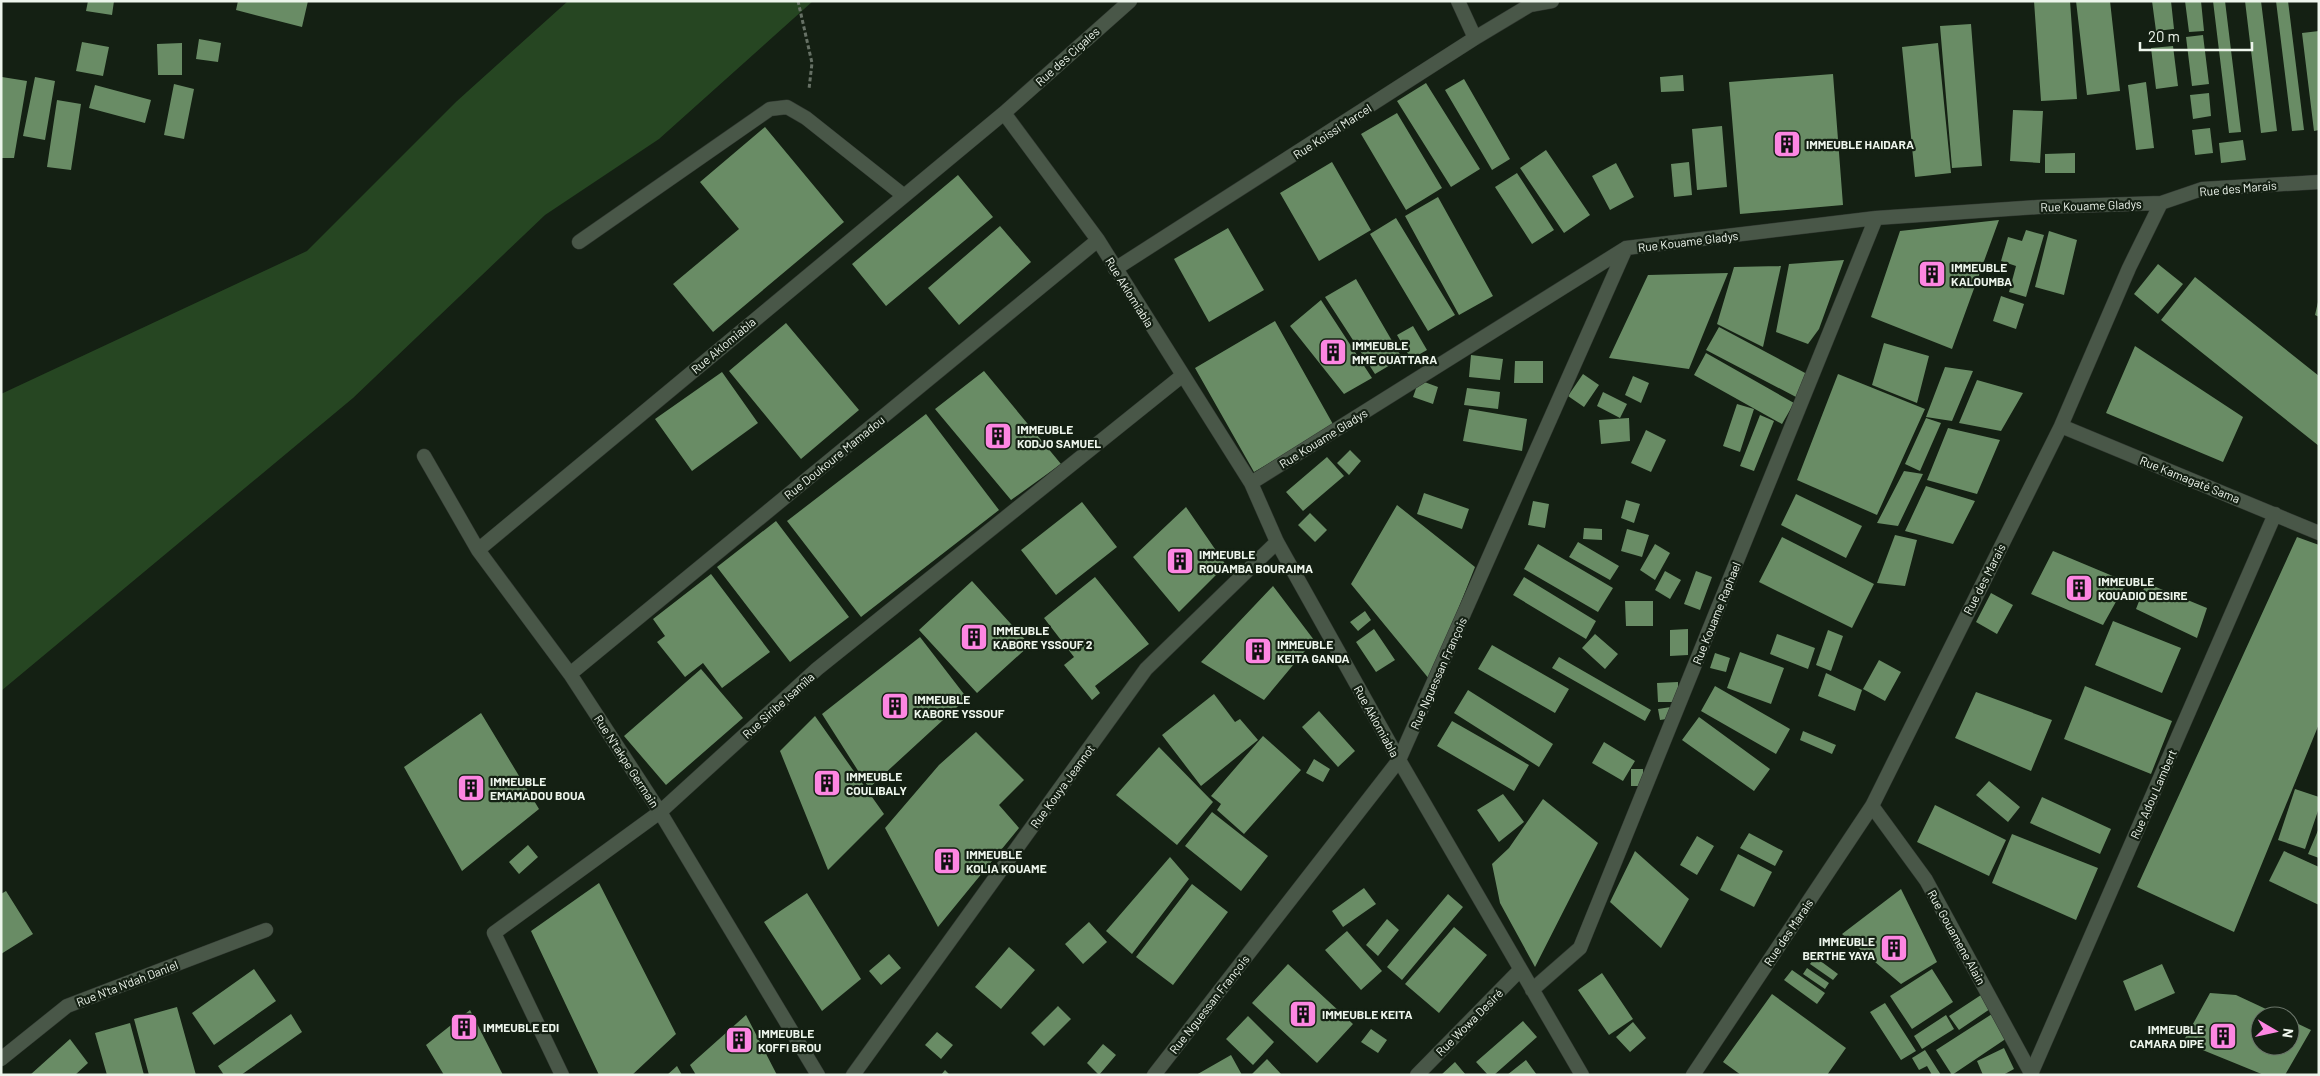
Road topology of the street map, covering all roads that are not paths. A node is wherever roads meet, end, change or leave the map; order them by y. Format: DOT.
graph roads {
  1 [pos="1130,1"];
  2 [pos="1458,1"];
  3 [pos="1552,1"];
  4 [pos="1476,38"];
  5 [pos="1004,113"];
  6 [pos="2319,182"];
  7 [pos="903,195"];
  8 [pos="2161,203"];
  9 [pos="1876,218"];
  10 [pos="1098,240"];
  11 [pos="579,242"];
  12 [pos="1626,248"];
  13 [pos="1115,269"];
  14 [pos="1183,375"];
  15 [pos="2061,426"];
  16 [pos="424,456"];
  17 [pos="1251,483"];
  18 [pos="2275,514"];
  19 [pos="2319,533"];
  20 [pos="1277,542"];
  21 [pos="478,550"];
  22 [pos="570,674"];
  23 [pos="1399,760"];
  24 [pos="1872,806"];
  25 [pos="660,812"];
  26 [pos="266,930"];
  27 [pos="1520,970"];
  28 [pos="1532,990"];
  29 [pos="1,1059"];
  30 [pos="2032,1074"];
  31 [pos="562,1075"];
  32 [pos="818,1075"];
  33 [pos="853,1075"];
  34 [pos="1154,1075"];
  35 [pos="1417,1075"];
  36 [pos="1582,1075"];
  37 [pos="1693,1075"];
  1 -- 5 [label="street, Rue des Cigales"];
  2 -- 4 [label="street"];
  3 -- 4 [label="street, Rue Koissi Marcel"];
  4 -- 13 [label="street, Rue Koissi Marcel"];
  5 -- 7 [label="street, Rue Aklomiabla"];
  5 -- 10 [label="street, Rue Aklomiabla"];
  6 -- 8 [label="street, Rue des Marais"];
  7 -- 11 [label="street"];
  7 -- 21 [label="street, Rue Aklomiabla"];
  8 -- 9 [label="street, Rue Kouame Gladys"];
  8 -- 15 [label="street, Rue des Marais"];
  9 -- 12 [label="street, Rue Kouame Gladys"];
  9 -- 28 [label="street, Rue Kouame Raphael"];
  10 -- 13 [label="street, Rue Aklomiabla"];
  10 -- 22 [label="street, Rue Doukoure Mamadou"];
  12 -- 17 [label="street, Rue Kouame Gladys"];
  12 -- 23 [label="street, Rue Nguessan François"];
  13 -- 14 [label="street, Rue Aklomiabla"];
  14 -- 17 [label="street, Rue Aklomiabla"];
  14 -- 25 [label="street, Rue Siribe Isamïla"];
  15 -- 18 [label="street, Rue Kamagaté Sama"];
  15 -- 24 [label="street, Rue des Marais"];
  16 -- 21 [label="street, Rue N'takpe Germain"];
  17 -- 20 [label="street, Rue Aklomiabla"];
  18 -- 19 [label="street, Rue Kamagaté Sama"];
  18 -- 30 [label="street, Rue Adou Lambert"];
  20 -- 23 [label="street, Rue Aklomiabla"];
  20 -- 33 [label="street, Rue Kouya Jeannot"];
  21 -- 22 [label="street, Rue N'takpe Germain"];
  22 -- 25 [label="street, Rue N'takpe Germain"];
  23 -- 27 [label="street, Rue Aklomiabla"];
  23 -- 34 [label="street, Rue Nguessan François"];
  24 -- 30 [label="street, Rue Gouamene Alain"];
  24 -- 37 [label="street, Rue des Marais"];
  25 -- 31 [label="street, Rue Siribe Isamïla"];
  25 -- 32 [label="street, Rue N'takpe Germain"];
  26 -- 29 [label="street, Rue N'ta N'dah Daniel"];
  27 -- 28 [label="street, Rue Aklomiabla"];
  27 -- 35 [label="street, Rue Wowa Desiré"];
  28 -- 36 [label="street, Rue Aklomiabla"];
}
